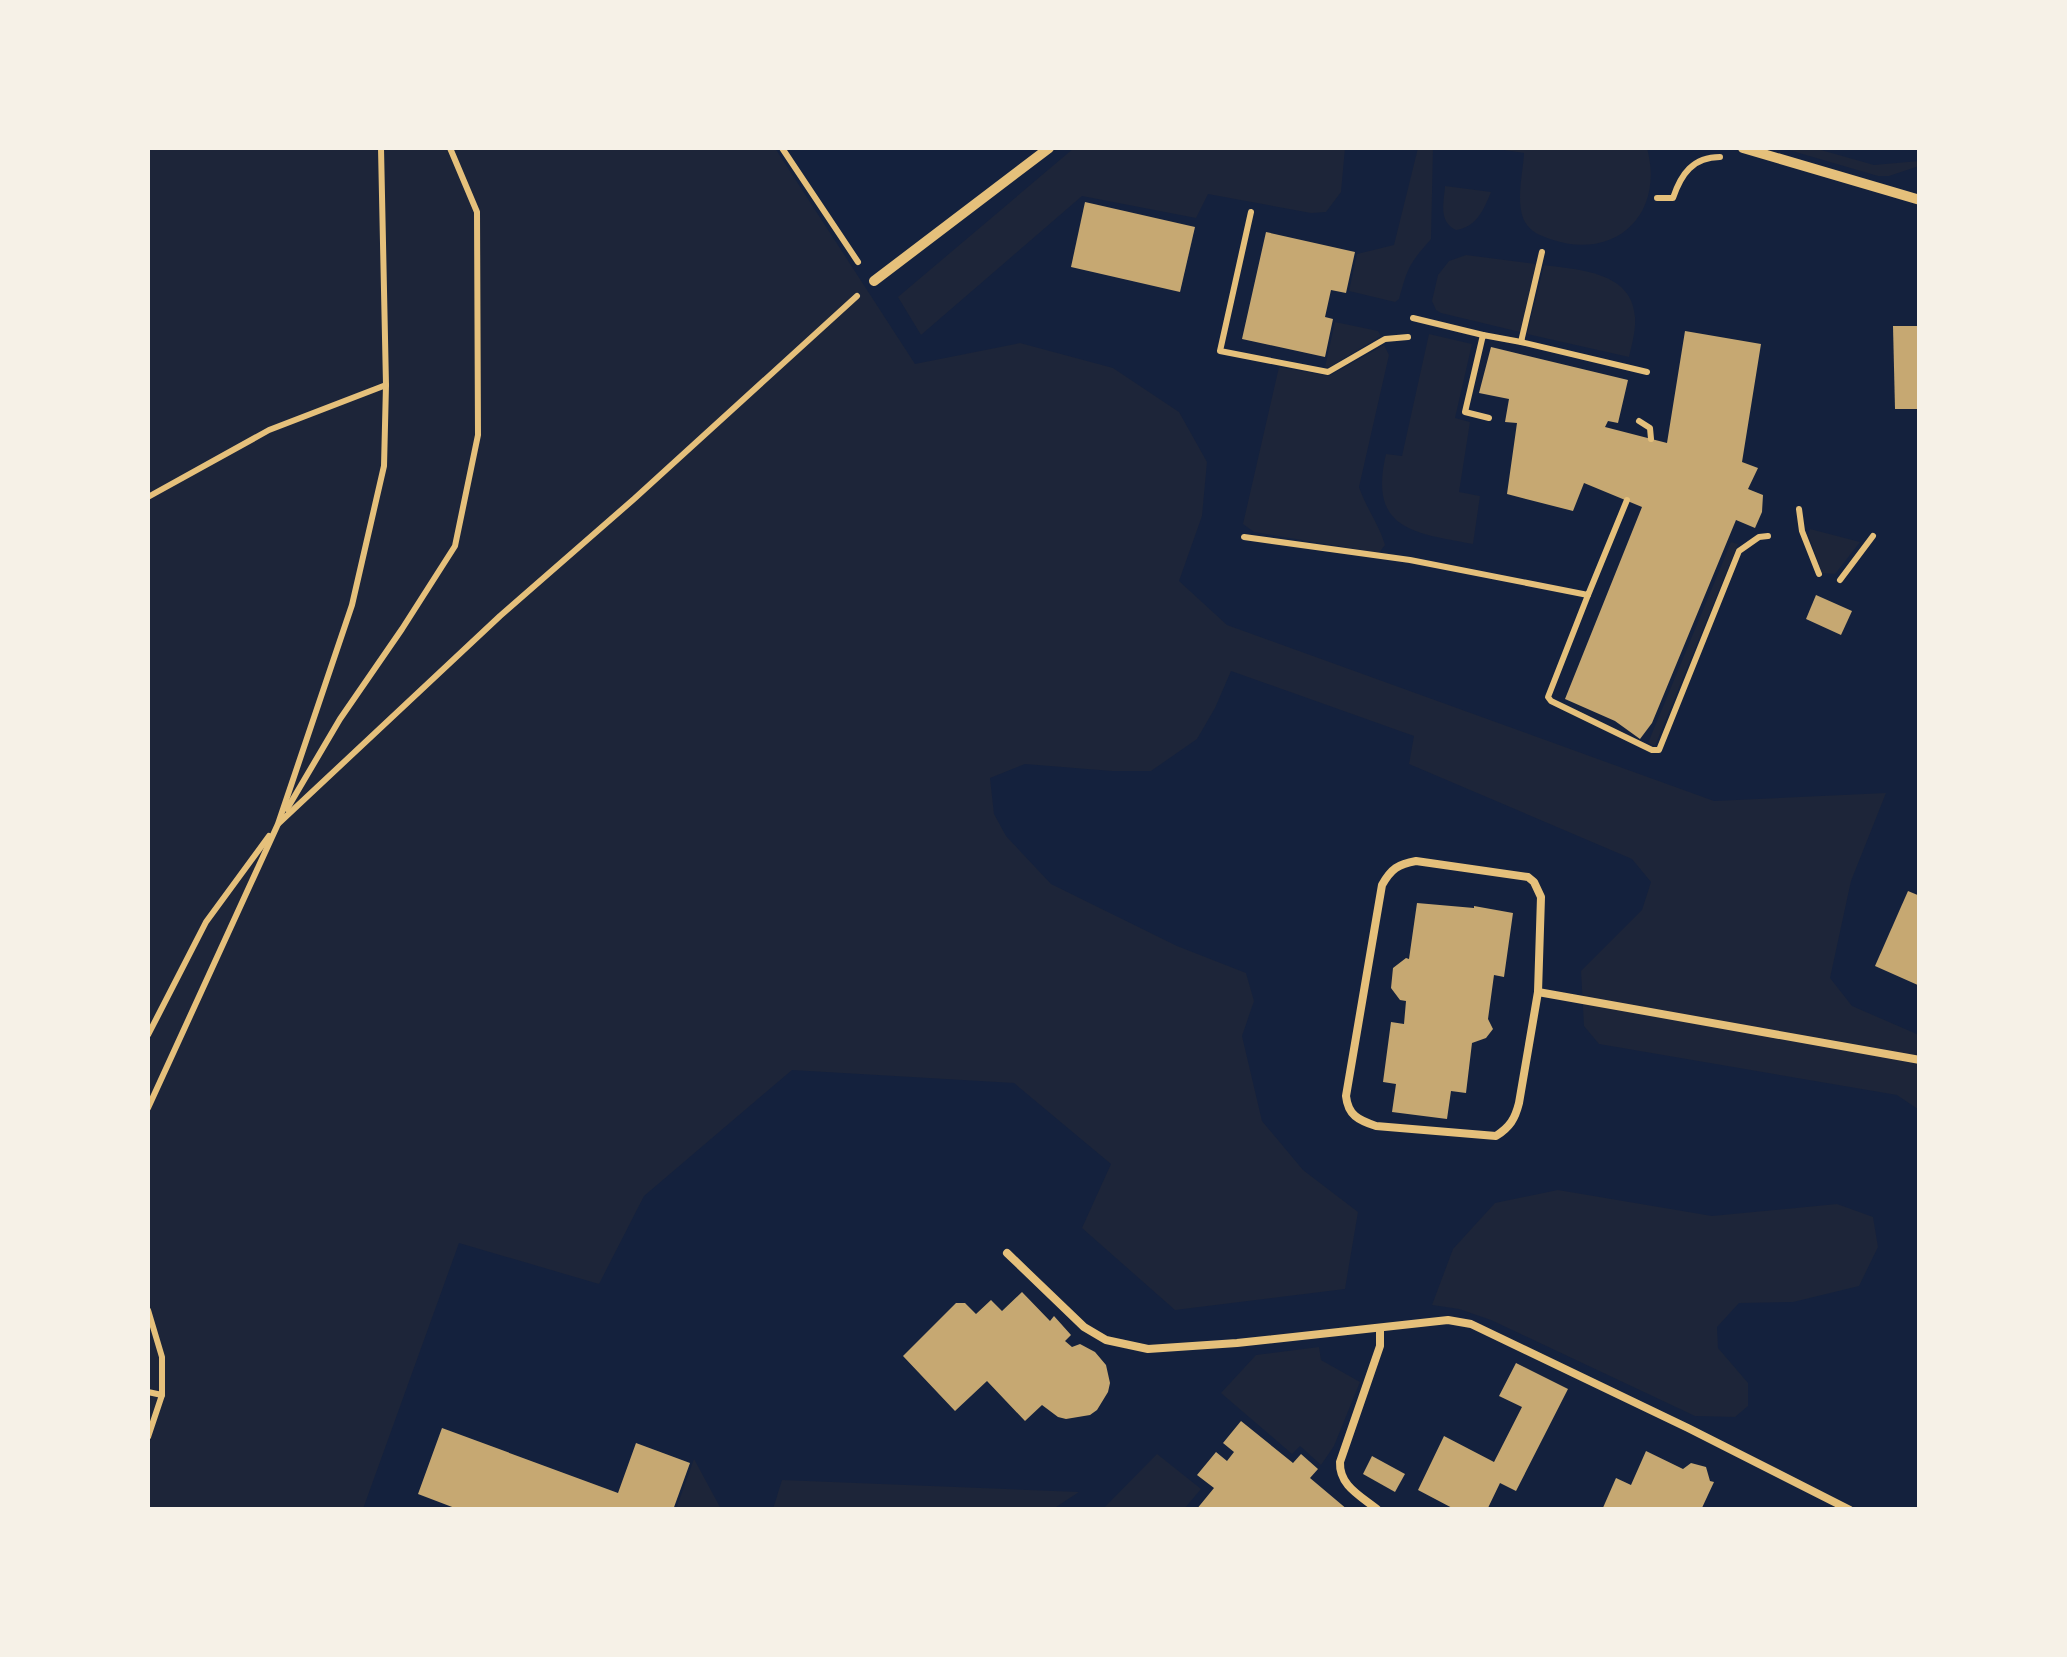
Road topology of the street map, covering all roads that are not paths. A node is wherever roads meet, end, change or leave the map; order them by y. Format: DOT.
graph roads {
  1 [pos="1050,148"];
  2 [pos="1743,148"];
  3 [pos="1920,200"];
  4 [pos="874,281"];
  5 [pos="1538,992"];
  6 [pos="1920,1060"];
  7 [pos="1007,1253"];
  8 [pos="1380,1328"];
  9 [pos="1378,1510"];
  10 [pos="1850,1510"];
  1 -- 4 [label="street"];
  2 -- 3 [label="street"];
  5 -- 5 [label="lane"];
  5 -- 6 [label="lane"];
  7 -- 8 [label="lane"];
  8 -- 9 [label="lane"];
  8 -- 10 [label="lane"];
}
